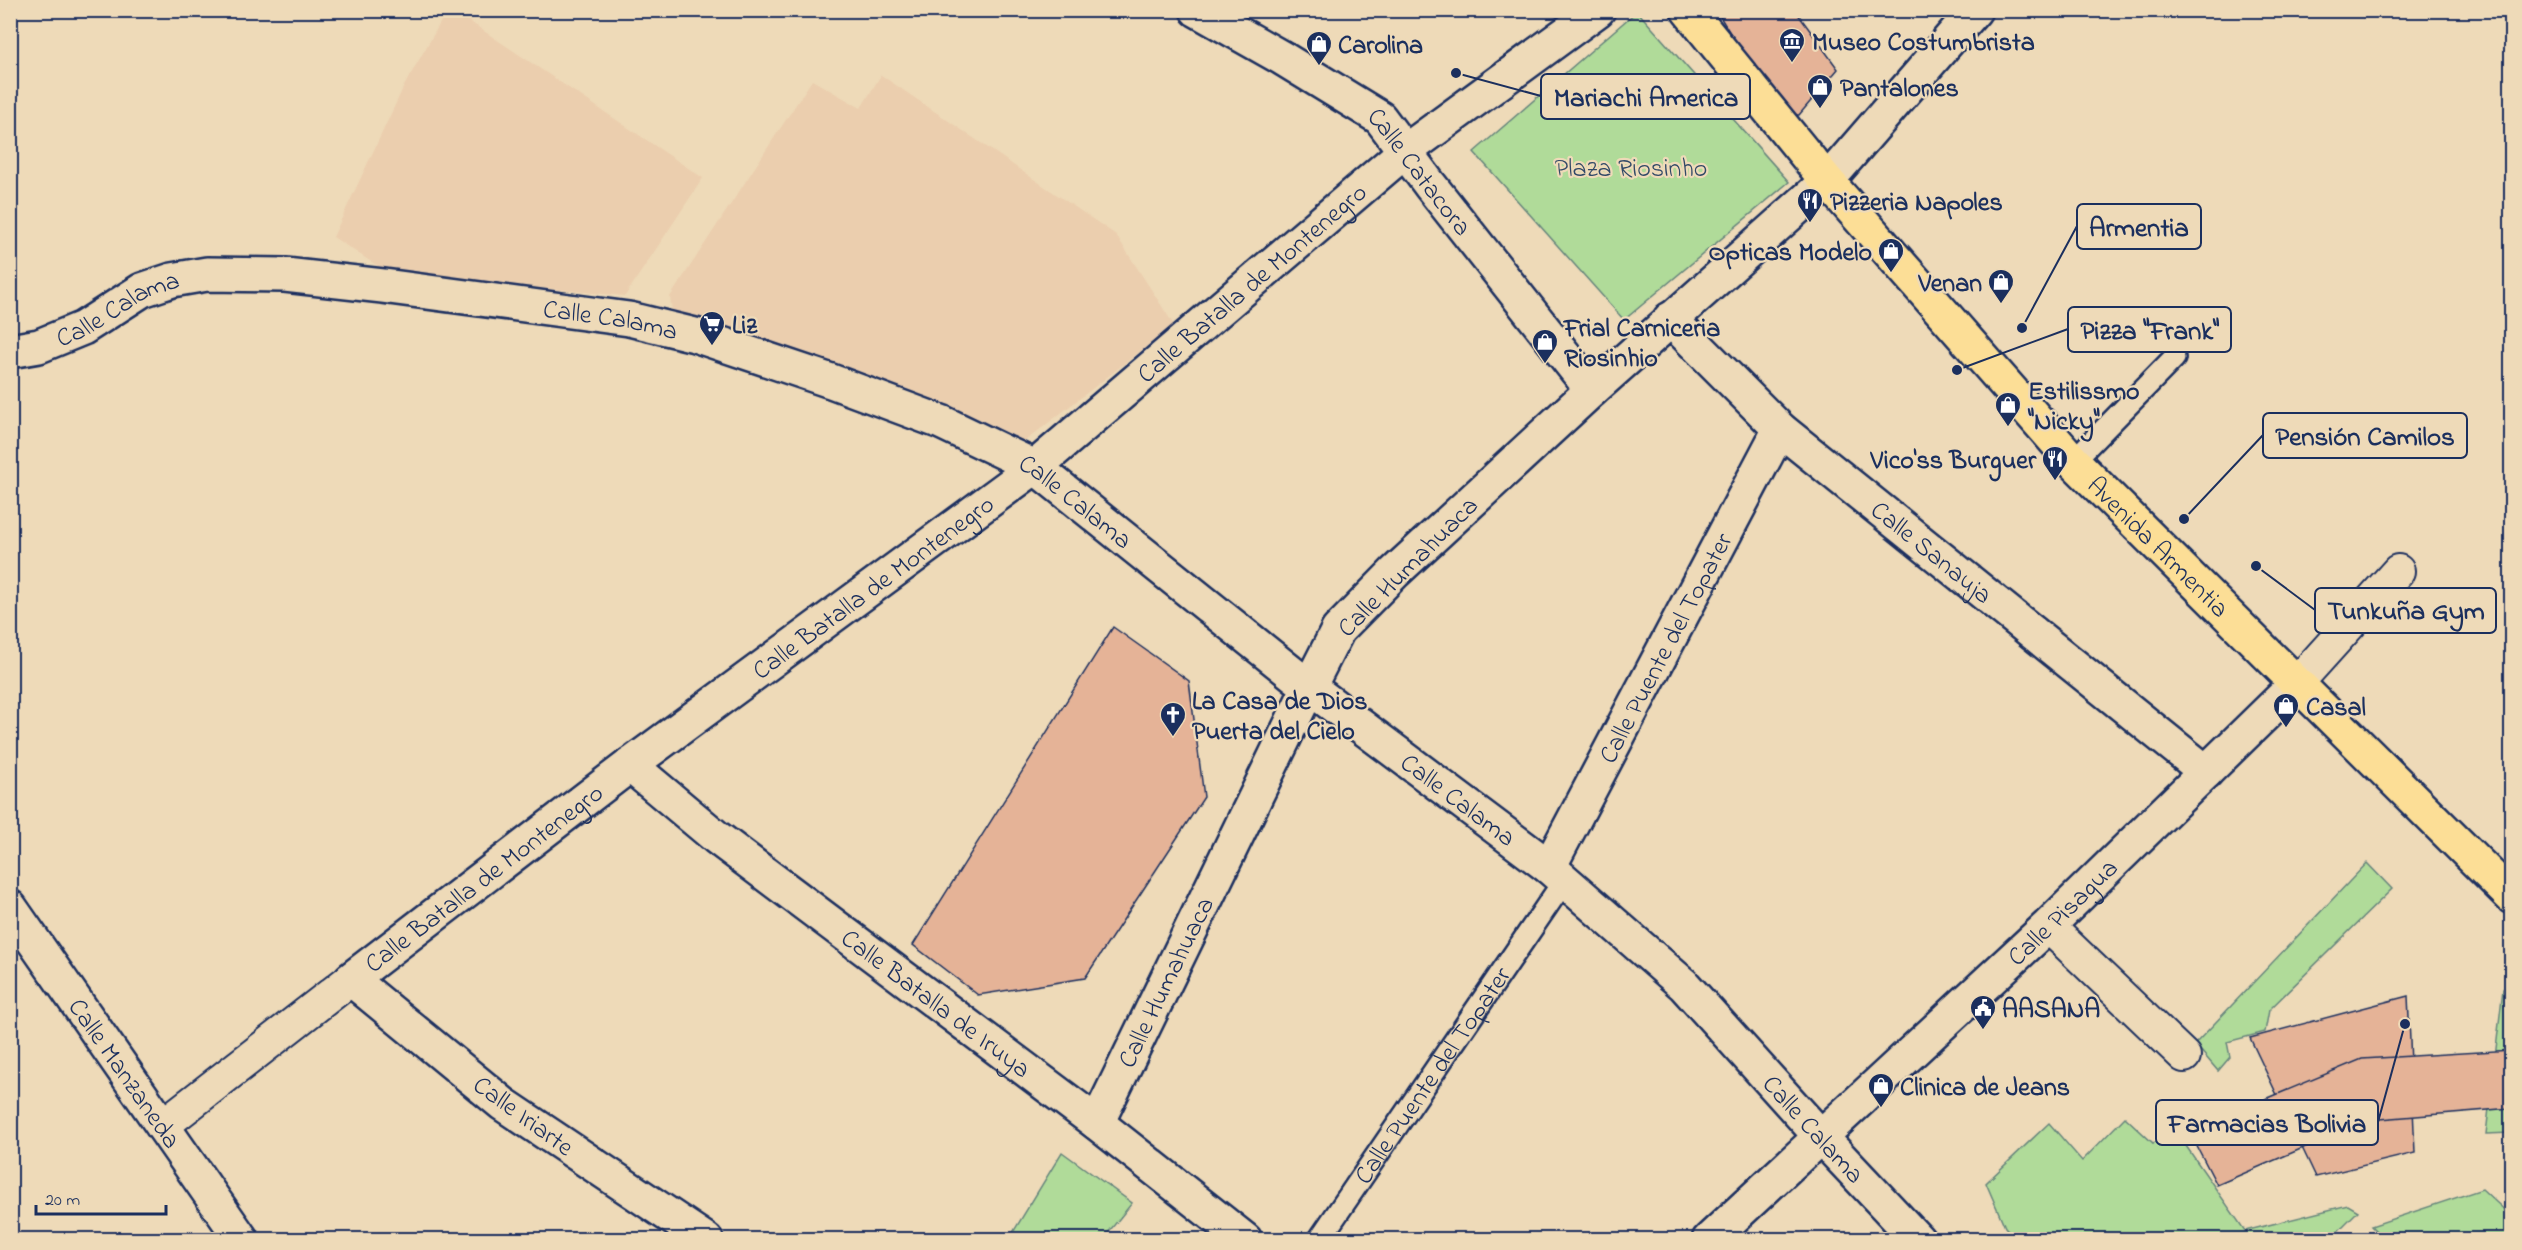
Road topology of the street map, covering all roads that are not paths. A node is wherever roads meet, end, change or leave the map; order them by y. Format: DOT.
graph roads {
  1 [pos="1197,10"];
  2 [pos="1598,10"];
  3 [pos="1689,10"];
  4 [pos="1975,10"];
  5 [pos="1404,152"];
  6 [pos="1827,181"];
  7 [pos="1670,319"];
  8 [pos="10,351"];
  9 [pos="2174,358"];
  10 [pos="1592,390"];
  11 [pos="1780,429"];
  12 [pos="2073,461"];
  13 [pos="1035,467"];
  14 [pos="2398,570"];
  15 [pos="2296,684"];
  16 [pos="1309,687"];
  17 [pos="630,765"];
  18 [pos="2206,772"];
  19 [pos="1557,874"];
  20 [pos="2511,897"];
  21 [pos="10,907"];
  22 [pos="2048,926"];
  23 [pos="351,979"];
  24 [pos="2184,1056"];
  25 [pos="1096,1123"];
  26 [pos="162,1126"];
  27 [pos="1821,1137"];
  28 [pos="242,1239"];
  29 [pos="706,1239"];
  30 [pos="1245,1239"];
  31 [pos="1319,1239"];
  32 [pos="1709,1239"];
  33 [pos="1918,1239"];
  1 -- 5 [label="street, Calle Catacora"];
  2 -- 5 [label="street, Calle Batalla de Montenegro"];
  3 -- 6 [label="main road, Avenida Armentia"];
  4 -- 6 [label="street, Calle Humahuaca"];
  5 -- 10 [label="street, Calle Catacora"];
  5 -- 13 [label="street, Calle Batalla de Montenegro"];
  6 -- 7 [label="street, Calle Humahuaca"];
  6 -- 12 [label="main road, Avenida Armentia"];
  7 -- 10 [label="street, Calle Humahuaca"];
  7 -- 11 [label="street, Calle Sanauja"];
  8 -- 13 [label="street, Calle Calama"];
  9 -- 12 [label="lane"];
  10 -- 16 [label="street, Calle Humahuaca"];
  11 -- 18 [label="street, Calle Sanauja"];
  11 -- 19 [label="street, Calle Puente del Topater"];
  12 -- 15 [label="main road, Avenida Armentia"];
  13 -- 16 [label="street, Calle Calama"];
  13 -- 17 [label="street, Calle Batalla de Montenegro"];
  14 -- 15 [label="street, Calle Pisagua"];
  15 -- 18 [label="street, Calle Pisagua"];
  15 -- 20 [label="main road, Avenida Armentia"];
  16 -- 19 [label="street, Calle Calama"];
  16 -- 25 [label="street, Calle Humahuaca"];
  17 -- 23 [label="street, Calle Batalla de Montenegro"];
  17 -- 25 [label="street, Calle Batalla de Iruya"];
  18 -- 22 [label="street, Calle Pisagua"];
  19 -- 27 [label="street, Calle Calama"];
  19 -- 31 [label="lane, Calle Puente del Topater"];
  21 -- 26 [label="street, Calle Manzaneda"];
  22 -- 24 [label="street"];
  22 -- 27 [label="street, Calle Pisagua"];
  23 -- 26 [label="street, Calle Batalla de Montenegro"];
  23 -- 29 [label="street, Calle Iriarte"];
  25 -- 30 [label="street, Calle Batalla de Iruya"];
  26 -- 28 [label="street, Calle Manzaneda"];
  27 -- 32 [label="street, Calle Pisagua"];
  27 -- 33 [label="street, Calle Calama"];
}
